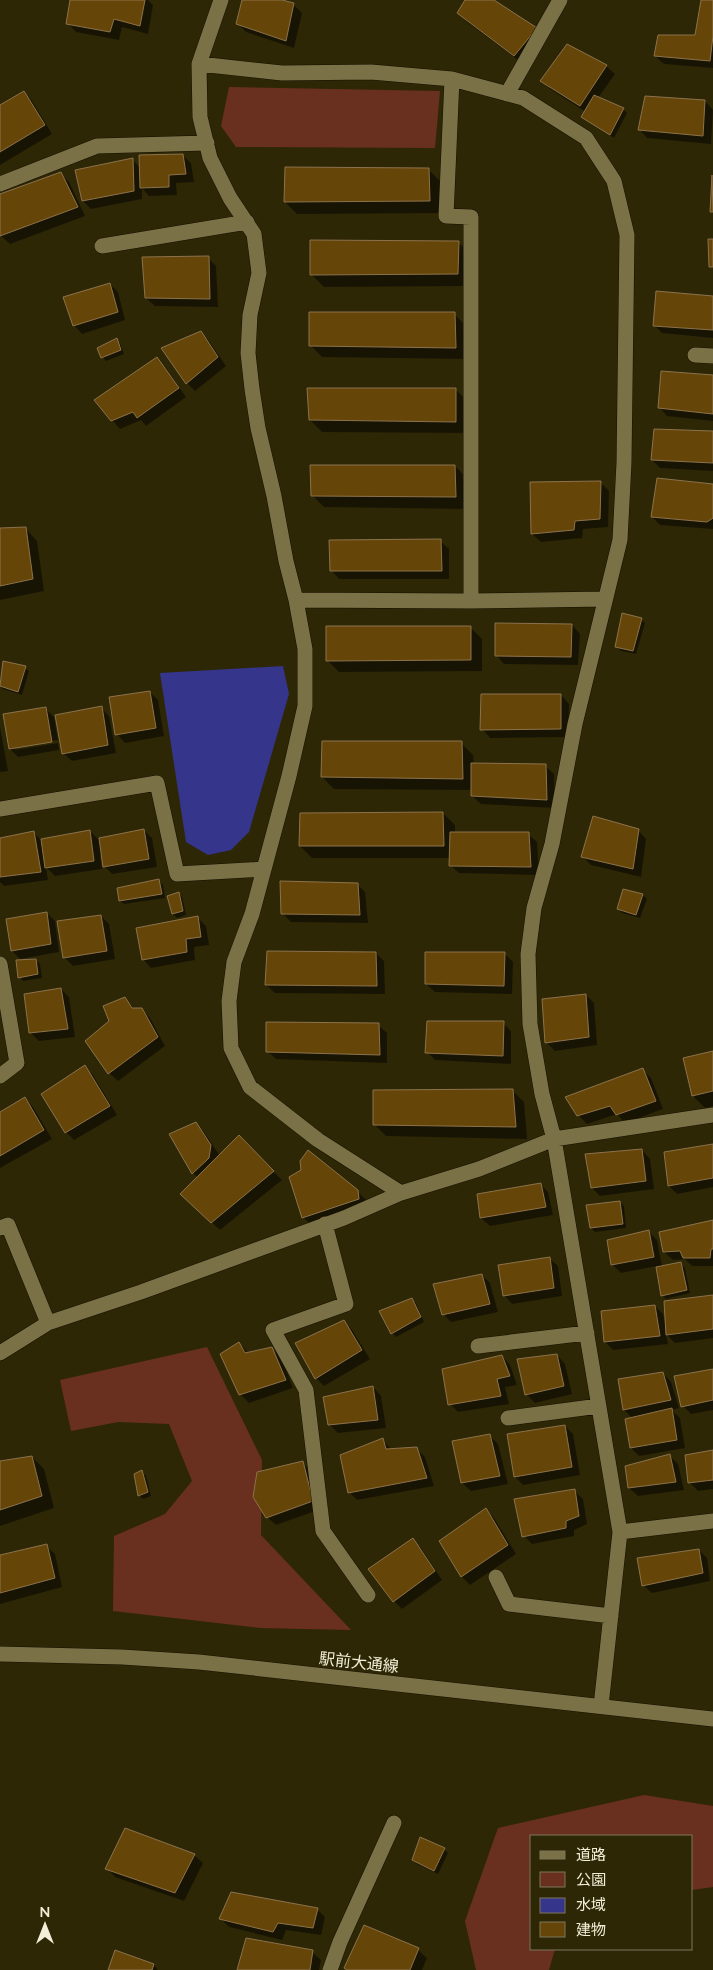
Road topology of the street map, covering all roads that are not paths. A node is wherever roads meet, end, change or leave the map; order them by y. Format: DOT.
graph roads {
  1 [pos="220,0"];
  2 [pos="560,0"];
  3 [pos="199,64"];
  4 [pos="452,79"];
  5 [pos="507,94"];
  6 [pos="207,143"];
  7 [pos="0,184"];
  8 [pos="247,222"];
  9 [pos="102,246"];
  10 [pos="694,355"];
  11 [pos="713,356"];
  12 [pos="605,599"];
  13 [pos="296,600"];
  14 [pos="471,601"];
  15 [pos="0,809"];
  16 [pos="264,870"];
  17 [pos="1,972"];
  18 [pos="0,1076"];
  19 [pos="713,1116"];
  20 [pos="554,1139"];
  21 [pos="401,1193"];
  22 [pos="325,1224"];
  23 [pos="0,1228"];
  24 [pos="48,1323"];
  25 [pos="587,1334"];
  26 [pos="478,1346"];
  27 [pos="0,1353"];
  28 [pos="599,1406"];
  29 [pos="508,1418"];
  30 [pos="713,1521"];
  31 [pos="620,1532"];
  32 [pos="496,1577"];
  33 [pos="368,1596"];
  34 [pos="611,1616"];
  35 [pos="0,1654"];
  36 [pos="601,1706"];
  37 [pos="713,1719"];
  38 [pos="394,1823"];
  39 [pos="330,1970"];
  1 -- 3 [label="street"];
  2 -- 5 [label="street"];
  3 -- 4 [label="street"];
  3 -- 6 [label="street"];
  4 -- 5 [label="street"];
  4 -- 14 [label="street"];
  5 -- 12 [label="street"];
  6 -- 7 [label="street"];
  6 -- 8 [label="street"];
  8 -- 9 [label="street"];
  8 -- 13 [label="street"];
  10 -- 11 [label="street"];
  12 -- 14 [label="street"];
  12 -- 20 [label="street"];
  13 -- 14 [label="street"];
  13 -- 16 [label="street"];
  15 -- 16 [label="street"];
  16 -- 21 [label="street"];
  17 -- 18 [label="street"];
  19 -- 20 [label="street"];
  20 -- 21 [label="street"];
  20 -- 25 [label="street"];
  21 -- 22 [label="street"];
  22 -- 24 [label="street"];
  22 -- 33 [label="street"];
  23 -- 24 [label="street"];
  24 -- 27 [label="street"];
  25 -- 26 [label="street"];
  25 -- 28 [label="street"];
  28 -- 29 [label="street"];
  28 -- 31 [label="street"];
  30 -- 31 [label="street"];
  31 -- 34 [label="street"];
  32 -- 34 [label="street"];
  34 -- 36 [label="street"];
  35 -- 36 [label="street, 駅前大通線"];
  36 -- 37 [label="street, 駅前大通線"];
  38 -- 39 [label="street"];
}
